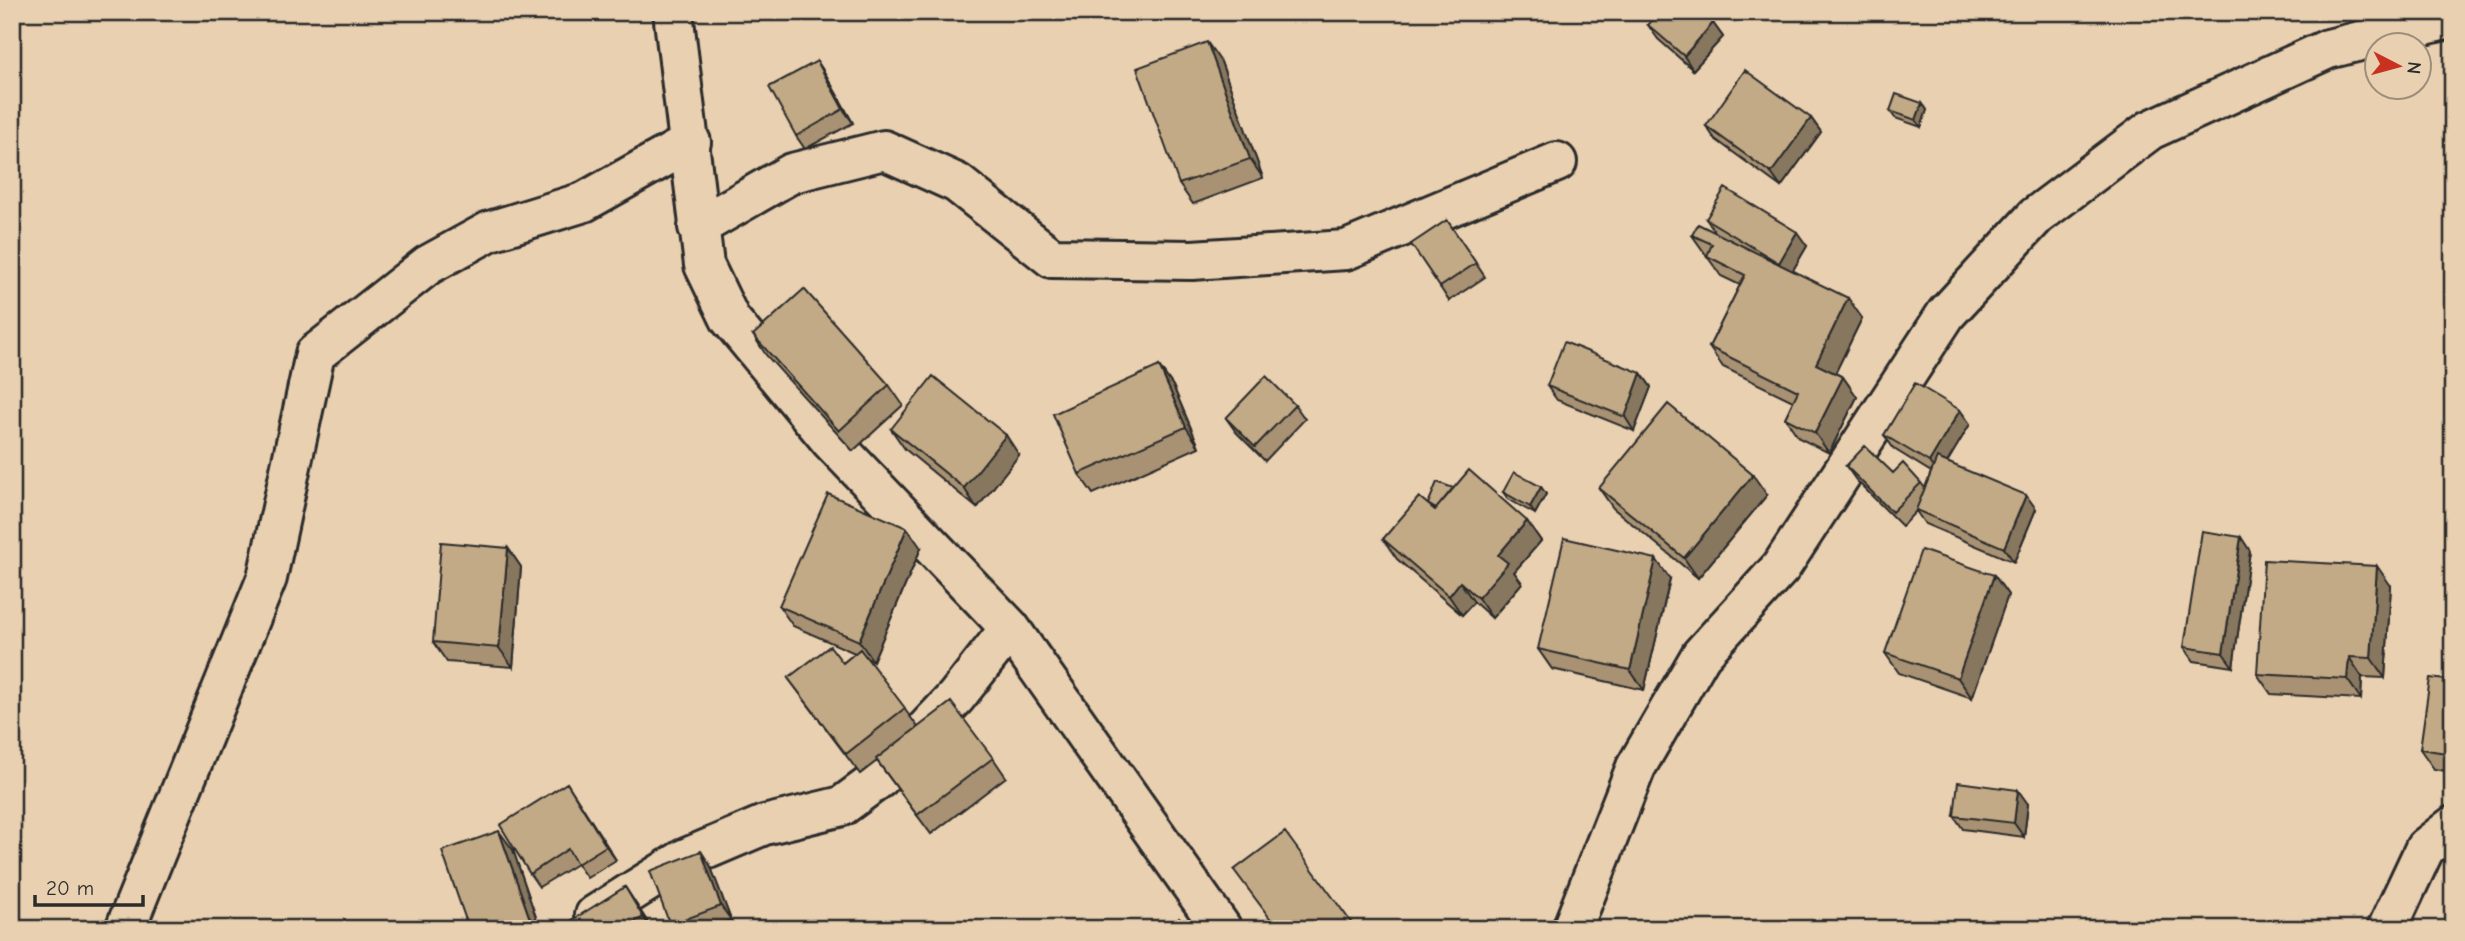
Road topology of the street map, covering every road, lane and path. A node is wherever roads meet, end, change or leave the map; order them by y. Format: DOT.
graph roads {
  1 [pos="673,12"];
  2 [pos="2453,18"];
  3 [pos="691,142"];
  4 [pos="1557,162"];
  5 [pos="698,227"];
  6 [pos="1010,628"];
  7 [pos="2453,826"];
  8 [pos="595,915"];
  9 [pos="125,929"];
  10 [pos="1222,929"];
  11 [pos="1572,929"];
  12 [pos="2387,929"];
  1 -- 3 [label="street"];
  2 -- 11 [label="street"];
  3 -- 5 [label="street"];
  3 -- 9 [label="street"];
  4 -- 5 [label="street"];
  5 -- 6 [label="street"];
  6 -- 8 [label="street"];
  6 -- 10 [label="street"];
  7 -- 12 [label="street"];
}
